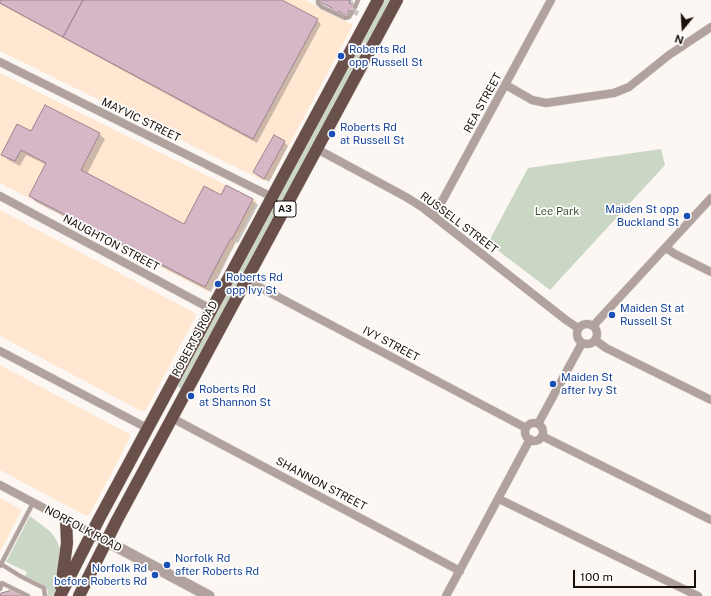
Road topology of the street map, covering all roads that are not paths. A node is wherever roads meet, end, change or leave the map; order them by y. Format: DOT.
graph roads {
  1 [pos="318,0"];
  2 [pos="358,0"];
  3 [pos="378,0"];
  4 [pos="397,0"];
  5 [pos="551,0"];
  6 [pos="355,7"];
  7 [pos="352,12"];
  8 [pos="711,27"];
  9 [pos="0,62"];
  10 [pos="506,85"];
  11 [pos="317,149"];
  12 [pos="0,196"];
  13 [pos="272,197"];
  14 [pos="711,198"];
  15 [pos="434,216"];
  16 [pos="666,248"];
  17 [pos="711,272"];
  18 [pos="246,280"];
  19 [pos="211,309"];
  20 [pos="593,326"];
  21 [pos="578,328"];
  22 [pos="595,340"];
  23 [pos="582,343"];
  24 [pos="0,350"];
  25 [pos="711,400"];
  26 [pos="172,418"];
  27 [pos="538,424"];
  28 [pos="147,428"];
  29 [pos="526,428"];
  30 [pos="542,436"];
  31 [pos="530,439"];
  32 [pos="0,484"];
  33 [pos="499,499"];
  34 [pos="34,502"];
  35 [pos="66,520"];
  36 [pos="711,520"];
  37 [pos="91,533"];
  38 [pos="106,541"];
  39 [pos="0,566"];
  40 [pos="460,571"];
  41 [pos="0,589"];
  42 [pos="28,596"];
  43 [pos="45,596"];
  44 [pos="60,596"];
  45 [pos="79,596"];
  46 [pos="209,596"];
  47 [pos="446,596"];
  48 [pos="698,596"];
  1 -- 7 [label="lane"];
  2 -- 6 [label="lane"];
  3 -- 13 [label="highway, ROBERTS ROAD / A3"];
  4 -- 11 [label="highway, ROBERTS ROAD / A3"];
  5 -- 10 [label="street, REA STREET"];
  8 -- 10 [label="street"];
  9 -- 13 [label="street, MAYVIC STREET"];
  10 -- 15 [label="street, REA STREET"];
  11 -- 15 [label="street, RUSSELL STREET"];
  11 -- 18 [label="highway, ROBERTS ROAD / A3"];
  12 -- 19 [label="street, NAUGHTON STREET"];
  13 -- 19 [label="highway, ROBERTS ROAD / A3"];
  14 -- 16 [label="street"];
  15 -- 21 [label="street, RUSSELL STREET"];
  16 -- 17 [label="street"];
  16 -- 20 [label="street"];
  18 -- 26 [label="highway, ROBERTS ROAD / A3"];
  18 -- 29 [label="street, IVY STREET"];
  19 -- 28 [label="highway, ROBERTS ROAD / A3"];
  20 -- 21 [label="street"];
  20 -- 22 [label="street"];
  21 -- 23 [label="street"];
  22 -- 23 [label="street"];
  22 -- 25 [label="street"];
  23 -- 27 [label="street"];
  24 -- 28 [label="street"];
  26 -- 38 [label="highway, ROBERTS ROAD / A3"];
  26 -- 40 [label="street, SHANNON STREET"];
  27 -- 29 [label="street"];
  27 -- 30 [label="street"];
  28 -- 37 [label="highway, ROBERTS ROAD / A3"];
  29 -- 31 [label="street"];
  30 -- 31 [label="street"];
  30 -- 36 [label="street"];
  31 -- 33 [label="street"];
  32 -- 34 [label="street, NORFOLK ROAD"];
  33 -- 40 [label="street"];
  33 -- 48 [label="street"];
  34 -- 35 [label="street, NORFOLK ROAD"];
  34 -- 39 [label="lane"];
  35 -- 37 [label="street, NORFOLK ROAD"];
  35 -- 44 [label="highway"];
  37 -- 38 [label="street, NORFOLK ROAD"];
  37 -- 44 [label="highway, ROBERTS ROAD / A3"];
  38 -- 45 [label="highway, ROBERTS ROAD / A3"];
  38 -- 46 [label="street, NORFOLK ROAD"];
  39 -- 43 [label="lane"];
  40 -- 47 [label="street"];
  41 -- 42 [label="lane"];
}
